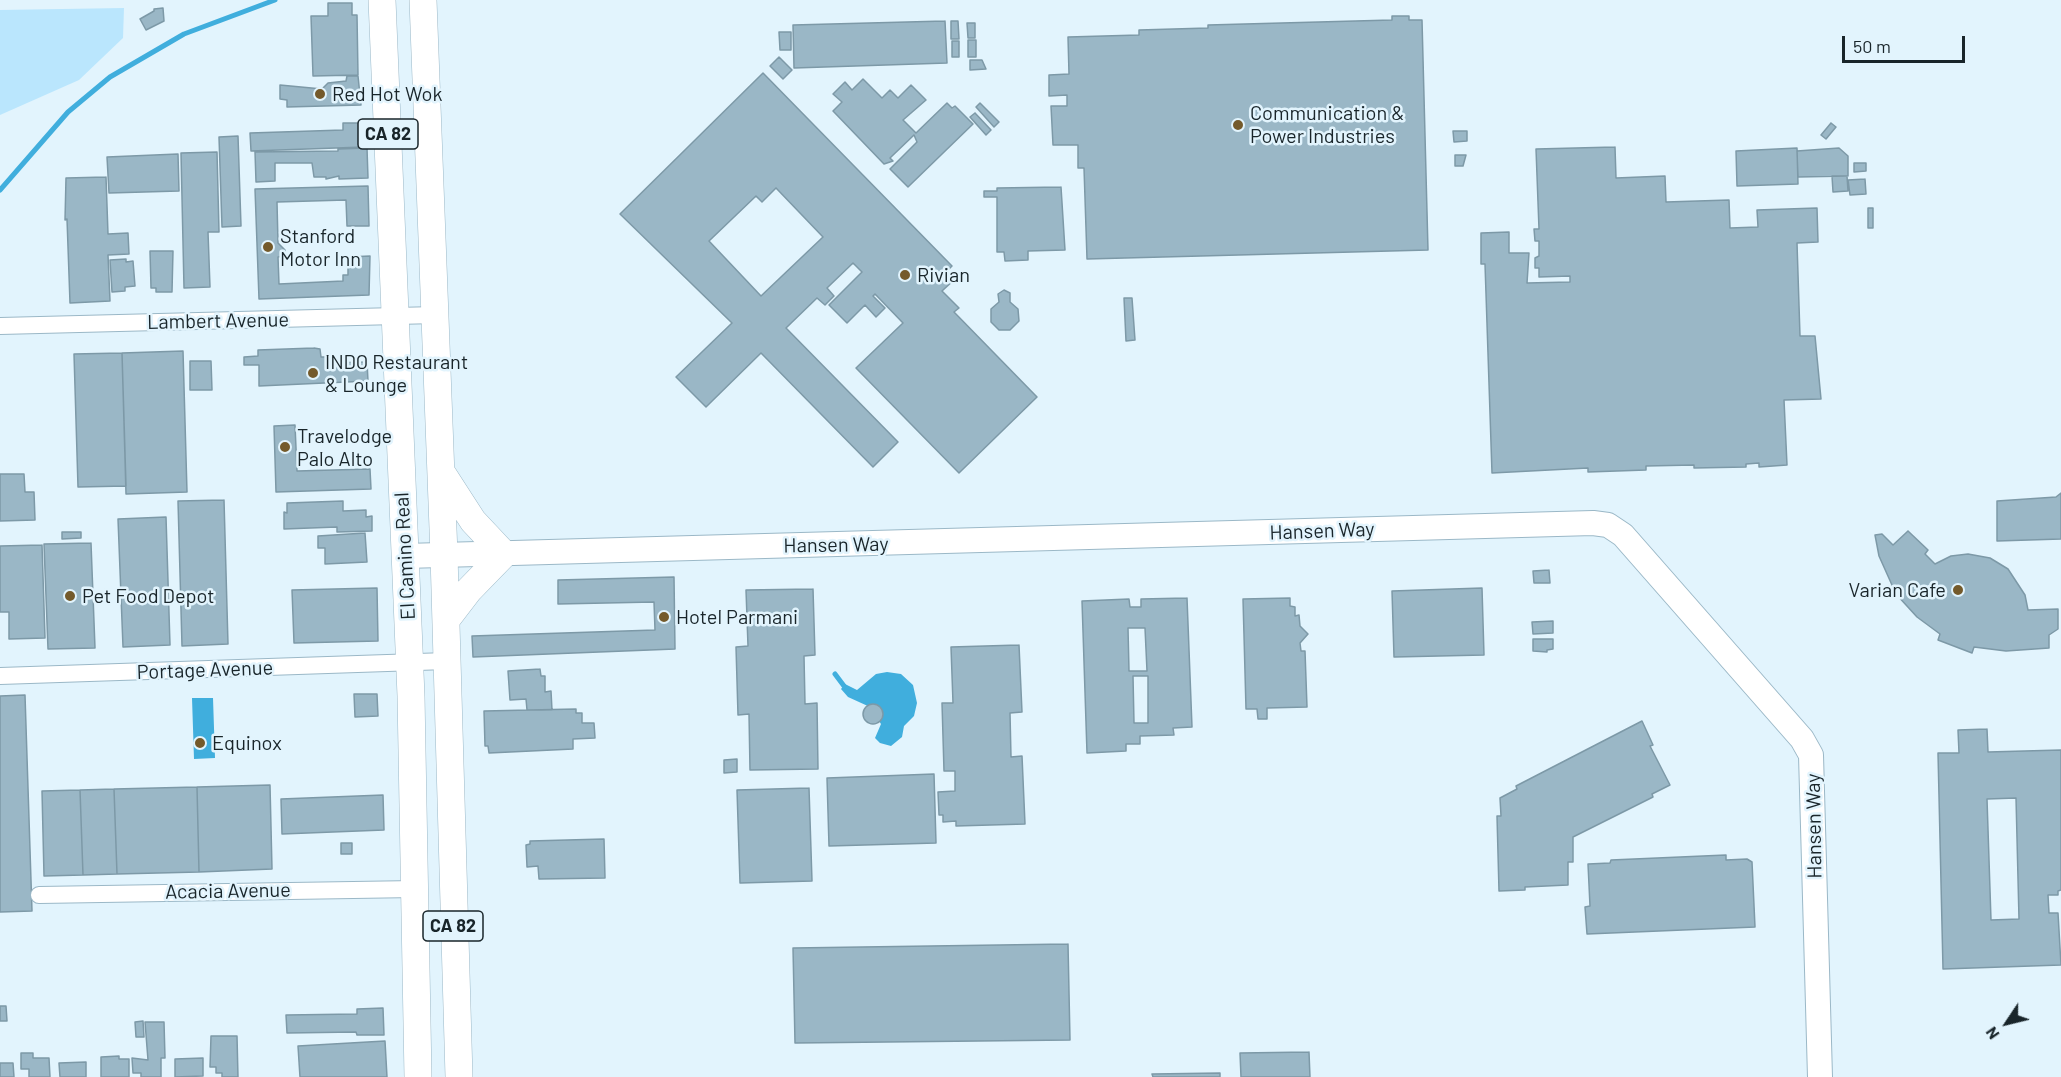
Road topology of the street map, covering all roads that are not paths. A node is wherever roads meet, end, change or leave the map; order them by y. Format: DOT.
graph roads {
  1 [pos="382,0"];
  2 [pos="423,0"];
  3 [pos="436,315"];
  4 [pos="396,316"];
  5 [pos="0,326"];
  6 [pos="441,471"];
  7 [pos="504,554"];
  8 [pos="444,555"];
  9 [pos="405,556"];
  10 [pos="446,620"];
  11 [pos="447,661"];
  12 [pos="410,662"];
  13 [pos="0,676"];
  14 [pos="416,888"];
  15 [pos="39,895"];
  16 [pos="418,1077"];
  17 [pos="459,1077"];
  18 [pos="1820,1077"];
  1 -- 4 [label="main road, El Camino Real / CA 82"];
  2 -- 3 [label="main road, El Camino Real / CA 82"];
  3 -- 4 [label="street, Lambert Avenue"];
  3 -- 6 [label="main road, El Camino Real / CA 82"];
  4 -- 5 [label="street, Lambert Avenue"];
  4 -- 9 [label="main road, El Camino Real / CA 82"];
  6 -- 7 [label="main road"];
  6 -- 8 [label="main road, El Camino Real / CA 82"];
  7 -- 8 [label="street, Hansen Way"];
  7 -- 10 [label="main road"];
  7 -- 18 [label="street, Hansen Way"];
  8 -- 9 [label="street, Hansen Way"];
  8 -- 10 [label="main road, El Camino Real / CA 82"];
  9 -- 12 [label="main road, El Camino Real / CA 82"];
  10 -- 11 [label="main road, El Camino Real / CA 82"];
  11 -- 12 [label="street, Portage Avenue"];
  11 -- 17 [label="main road, El Camino Real / CA 82"];
  12 -- 13 [label="street, Portage Avenue"];
  12 -- 14 [label="main road, El Camino Real / CA 82"];
  14 -- 15 [label="street, Acacia Avenue"];
  14 -- 16 [label="main road, El Camino Real / CA 82"];
}
